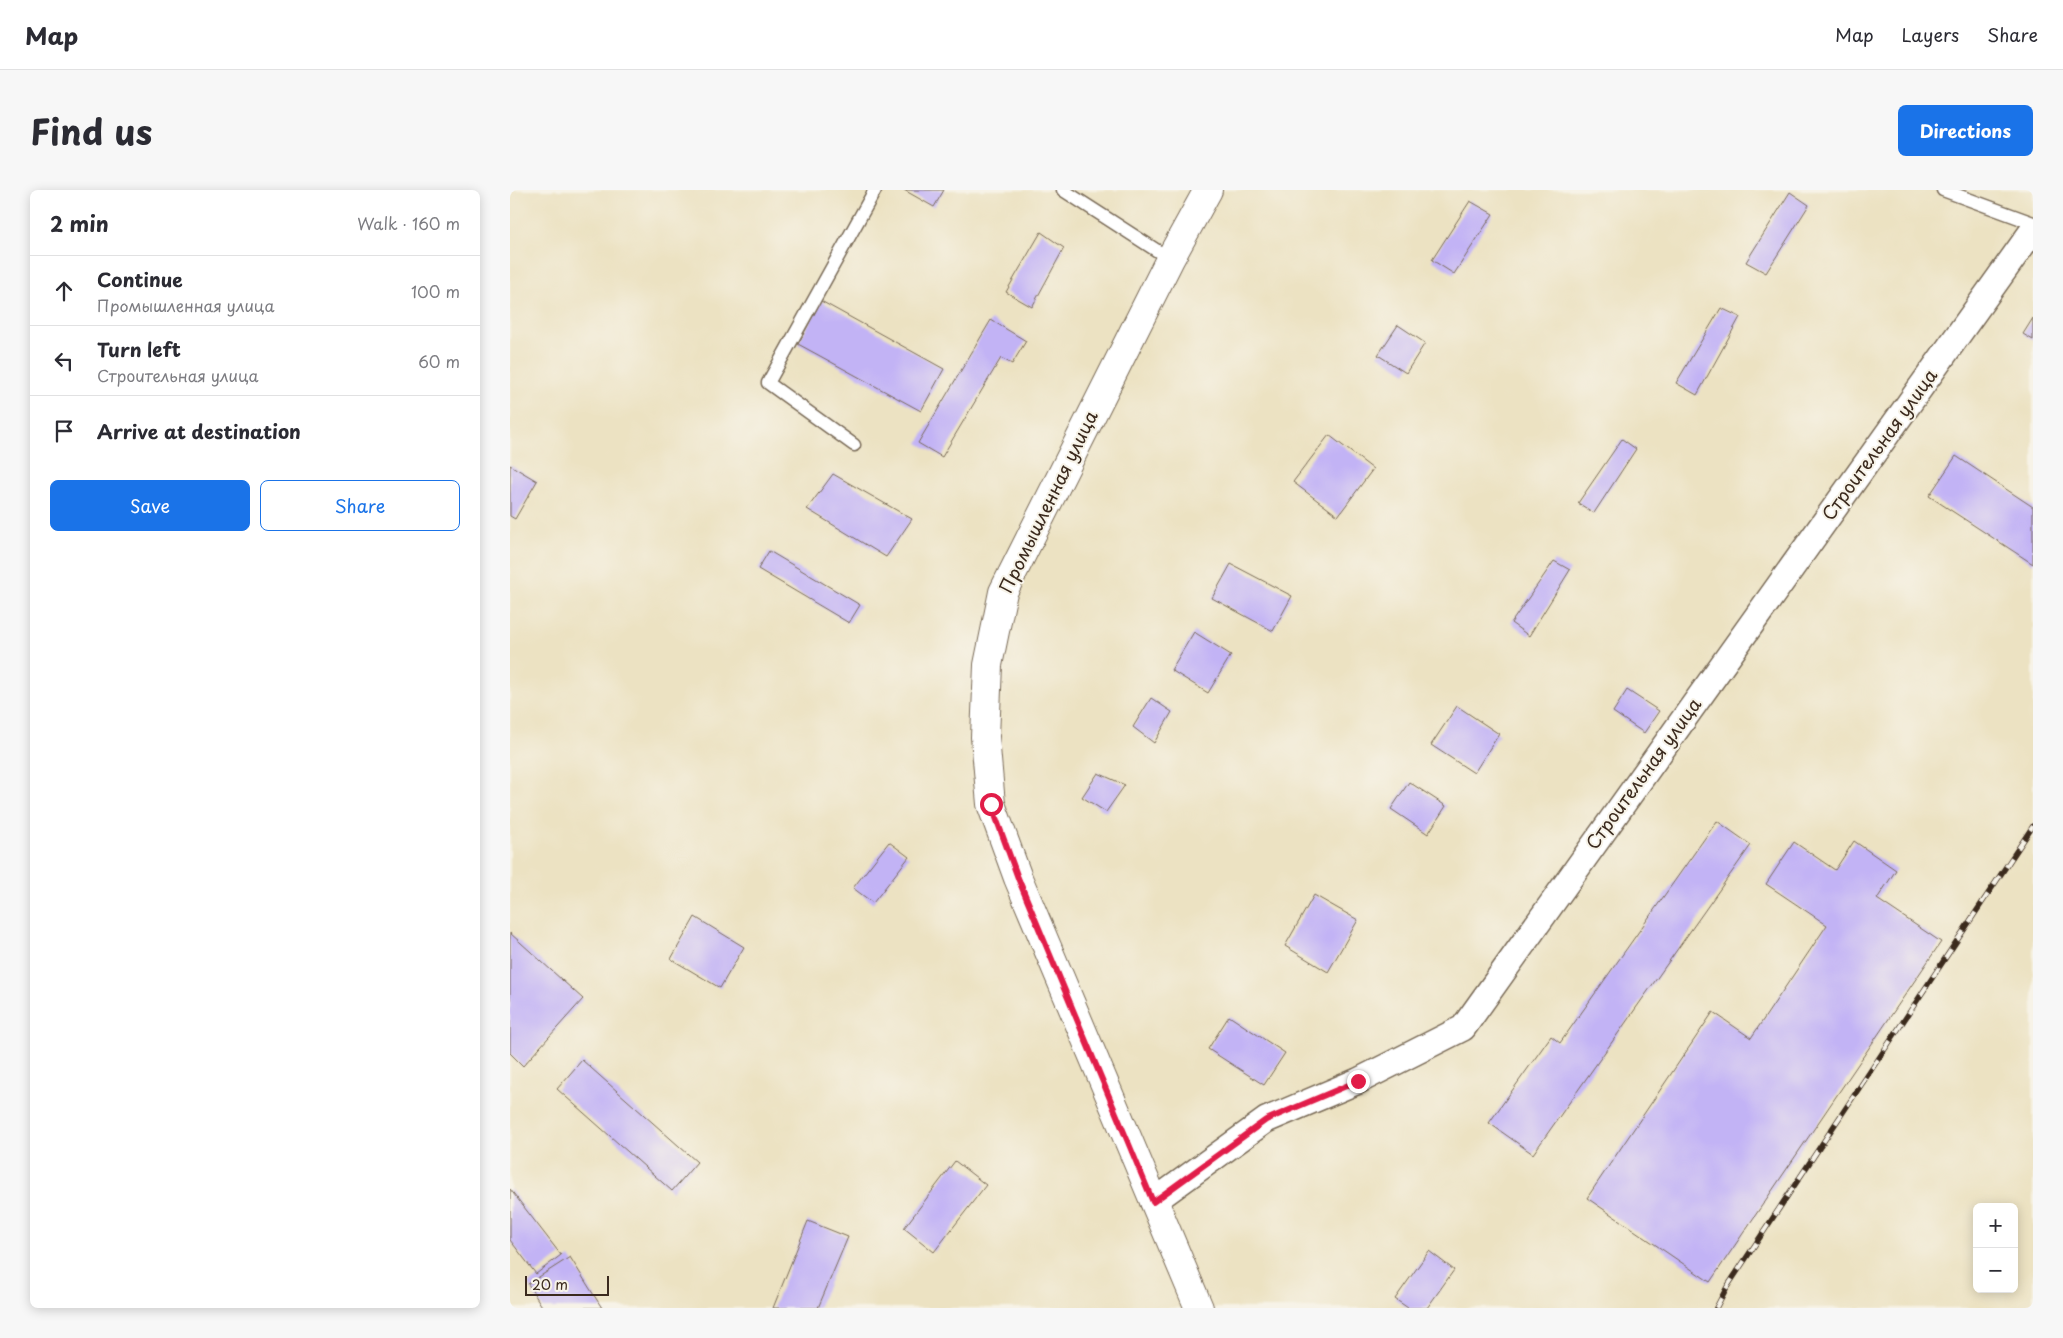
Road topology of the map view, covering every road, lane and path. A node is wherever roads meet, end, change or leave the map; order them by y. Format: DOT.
graph roads {
  1 [pos="875,190"];
  2 [pos="1063,190"];
  3 [pos="1208,190"];
  4 [pos="1943,190"];
  5 [pos="2033,223"];
  6 [pos="2033,230"];
  7 [pos="1170,258"];
  8 [pos="854,445"];
  9 [pos="1153,1202"];
  10 [pos="1199,1308"];
  1 -- 8 [label="lane"];
  2 -- 7 [label="lane"];
  3 -- 7 [label="main road, Промышленная улица"];
  4 -- 5 [label="lane"];
  6 -- 9 [label="street, Строительная улица"];
  7 -- 9 [label="main road, Промышленная улица"];
  9 -- 10 [label="main road, Промышленная улица"];
}
